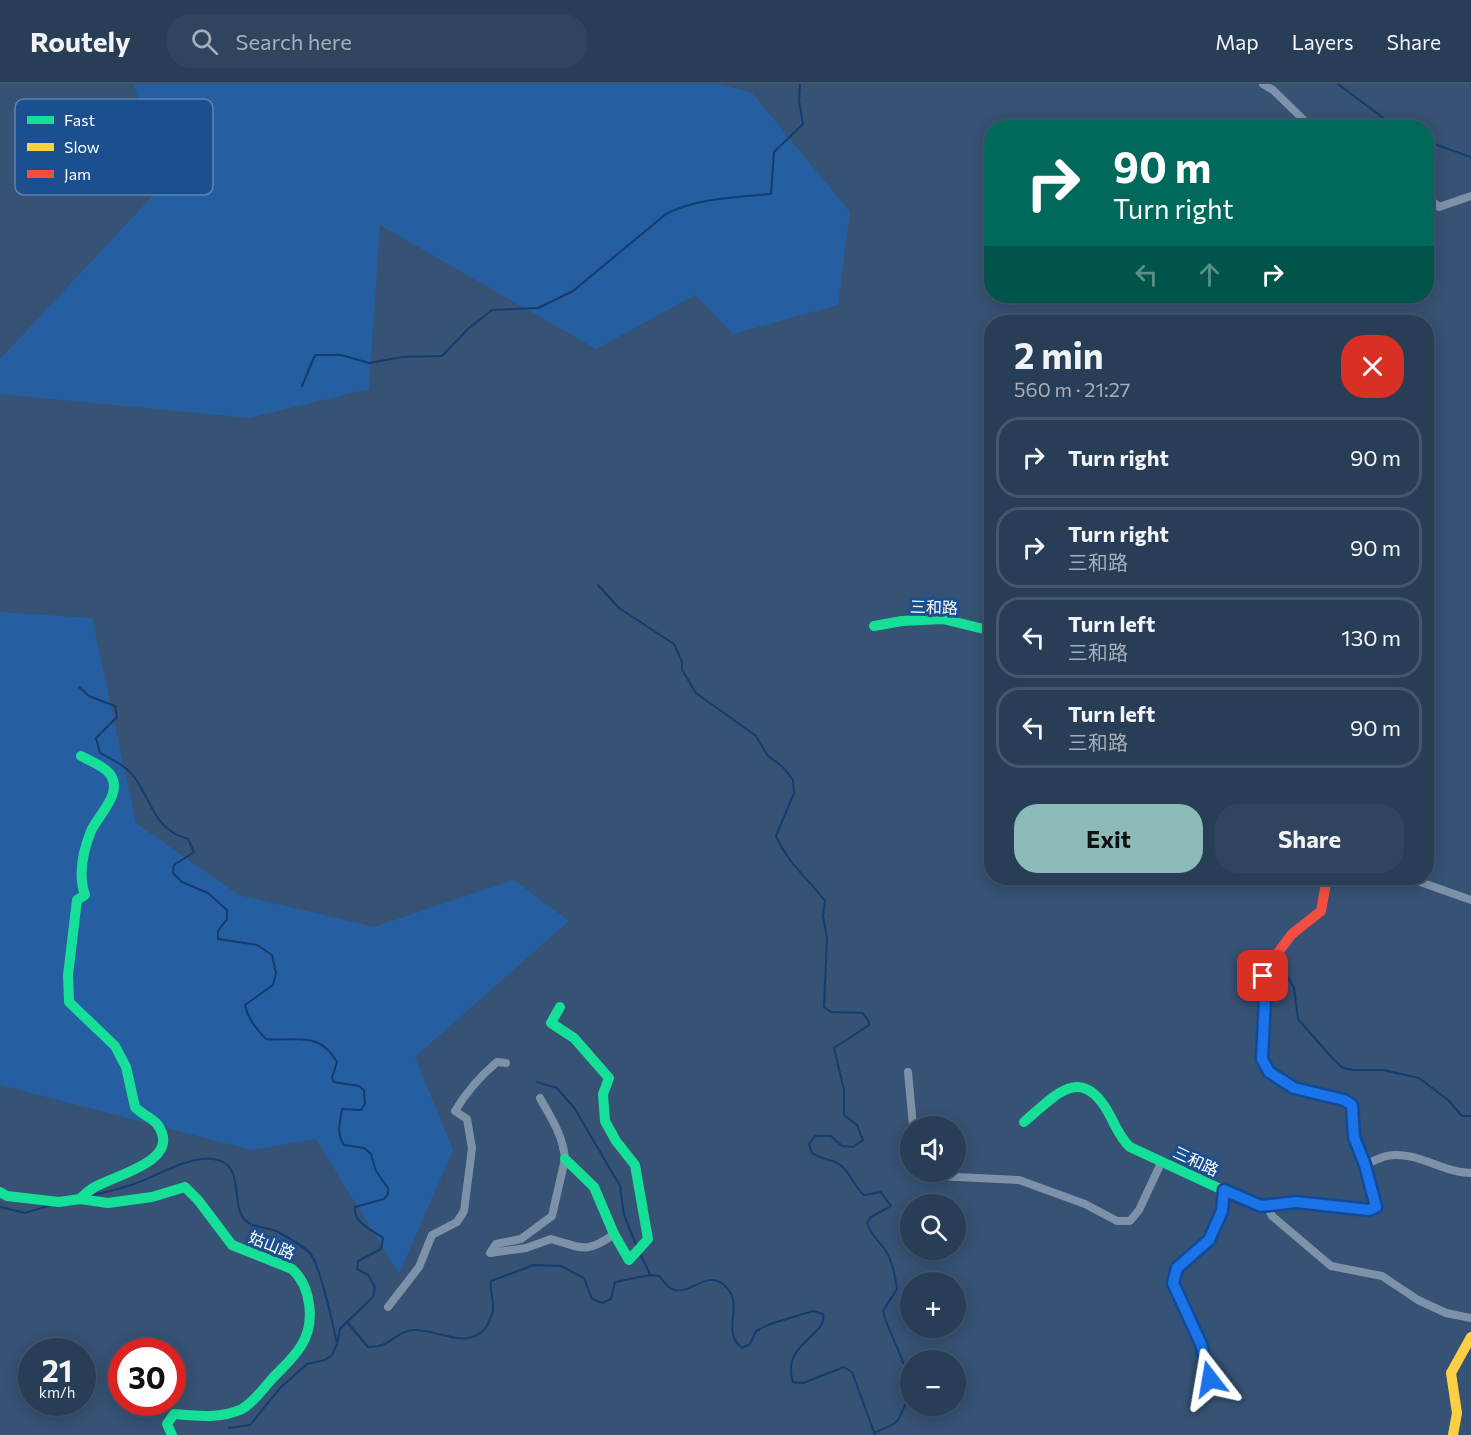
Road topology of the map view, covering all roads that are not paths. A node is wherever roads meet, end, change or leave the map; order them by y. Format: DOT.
graph roads {
  1 [pos="1263,84"];
  2 [pos="1304,120"];
  3 [pos="1471,196"];
  4 [pos="1434,203"];
  5 [pos="874,626"];
  6 [pos="984,629"];
  7 [pos="81,756"];
  8 [pos="1326,885"];
  9 [pos="1428,885"];
  10 [pos="1471,900"];
  11 [pos="560,1007"];
  12 [pos="506,1063"];
  13 [pos="908,1072"];
  14 [pos="540,1098"];
  15 [pos="913,1116"];
  16 [pos="1024,1122"];
  17 [pos="565,1159"];
  18 [pos="1162,1161"];
  19 [pos="1365,1165"];
  20 [pos="1471,1173"];
  21 [pos="966,1177"];
  22 [pos="1224,1190"];
  23 [pos="0,1192"];
  24 [pos="80,1199"];
  25 [pos="1267,1206"];
  26 [pos="614,1234"];
  27 [pos="388,1307"];
  28 [pos="1471,1318"];
  29 [pos="1471,1337"];
  30 [pos="1200,1403"];
  31 [pos="172,1435"];
  32 [pos="1453,1435"];
  1 -- 2 [label="street"];
  3 -- 4 [label="street"];
  5 -- 6 [label="street, 三和路"];
  7 -- 24 [label="street"];
  8 -- 19 [label="street, 三和路"];
  9 -- 10 [label="street"];
  11 -- 26 [label="street"];
  12 -- 27 [label="street"];
  13 -- 15 [label="street"];
  14 -- 17 [label="street"];
  16 -- 18 [label="street, 三和路"];
  17 -- 26 [label="street"];
  17 -- 26 [label="street"];
  18 -- 21 [label="street"];
  18 -- 22 [label="street, 三和路"];
  19 -- 20 [label="street"];
  19 -- 25 [label="street, 三和路"];
  22 -- 25 [label="street, 三和路"];
  22 -- 30 [label="street"];
  23 -- 24 [label="street"];
  24 -- 31 [label="street, 姑山路"];
  25 -- 28 [label="street"];
  29 -- 32 [label="street"];
}
